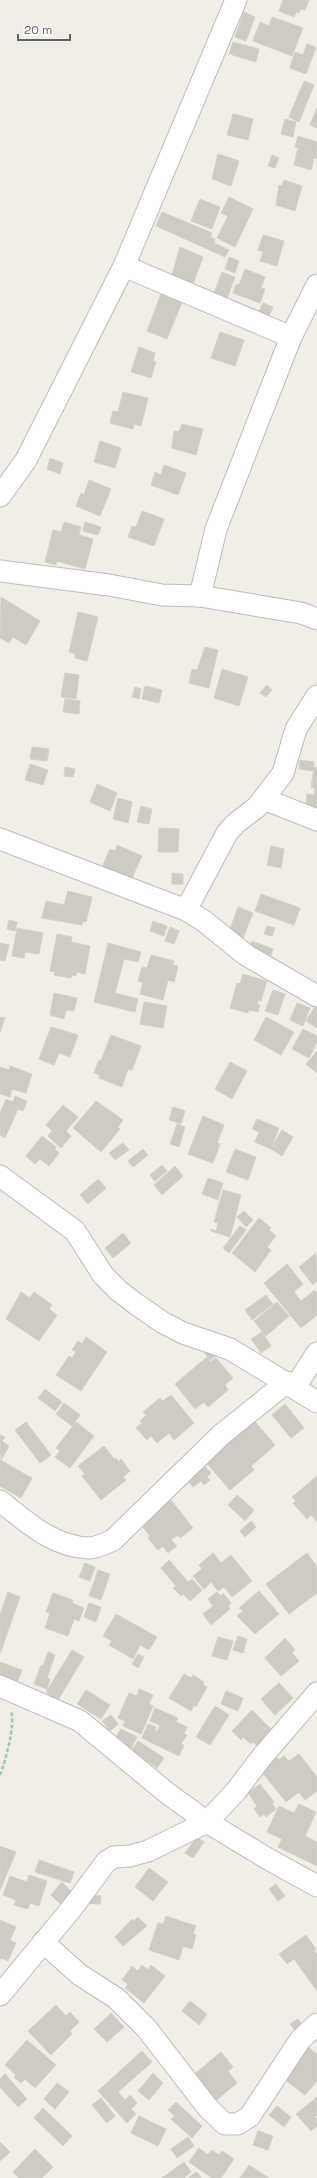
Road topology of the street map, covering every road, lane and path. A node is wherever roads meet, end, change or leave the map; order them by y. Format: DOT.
graph roads {
  1 [pos="236,0"];
  2 [pos="124,266"];
  3 [pos="317,285"];
  4 [pos="291,337"];
  5 [pos="0,496"];
  6 [pos="0,572"];
  7 [pos="200,596"];
  8 [pos="317,619"];
  9 [pos="317,696"];
  10 [pos="264,799"];
  11 [pos="317,820"];
  12 [pos="0,839"];
  13 [pos="186,910"];
  14 [pos="317,996"];
  15 [pos="0,1176"];
  16 [pos="317,1353"];
  17 [pos="291,1385"];
  18 [pos="317,1402"];
  19 [pos="0,1501"];
  20 [pos="0,1686"];
  21 [pos="317,1693"];
  22 [pos="9,1710"];
  23 [pos="0,1775"];
  24 [pos="207,1822"];
  25 [pos="317,1886"];
  26 [pos="43,1942"];
  27 [pos="0,1995"];
  28 [pos="317,2024"];
  1 -- 2 [label="street"];
  2 -- 4 [label="street"];
  2 -- 5 [label="street"];
  3 -- 4 [label="street"];
  4 -- 7 [label="street"];
  6 -- 7 [label="street"];
  7 -- 8 [label="street"];
  9 -- 10 [label="street"];
  10 -- 11 [label="street"];
  10 -- 13 [label="street"];
  12 -- 13 [label="street"];
  13 -- 14 [label="street"];
  15 -- 17 [label="street"];
  16 -- 17 [label="street"];
  17 -- 18 [label="street"];
  17 -- 19 [label="street"];
  20 -- 24 [label="street"];
  21 -- 24 [label="street"];
  22 -- 23 [label="path"];
  24 -- 25 [label="street"];
  24 -- 26 [label="street"];
  26 -- 27 [label="street"];
  26 -- 28 [label="street"];
}
